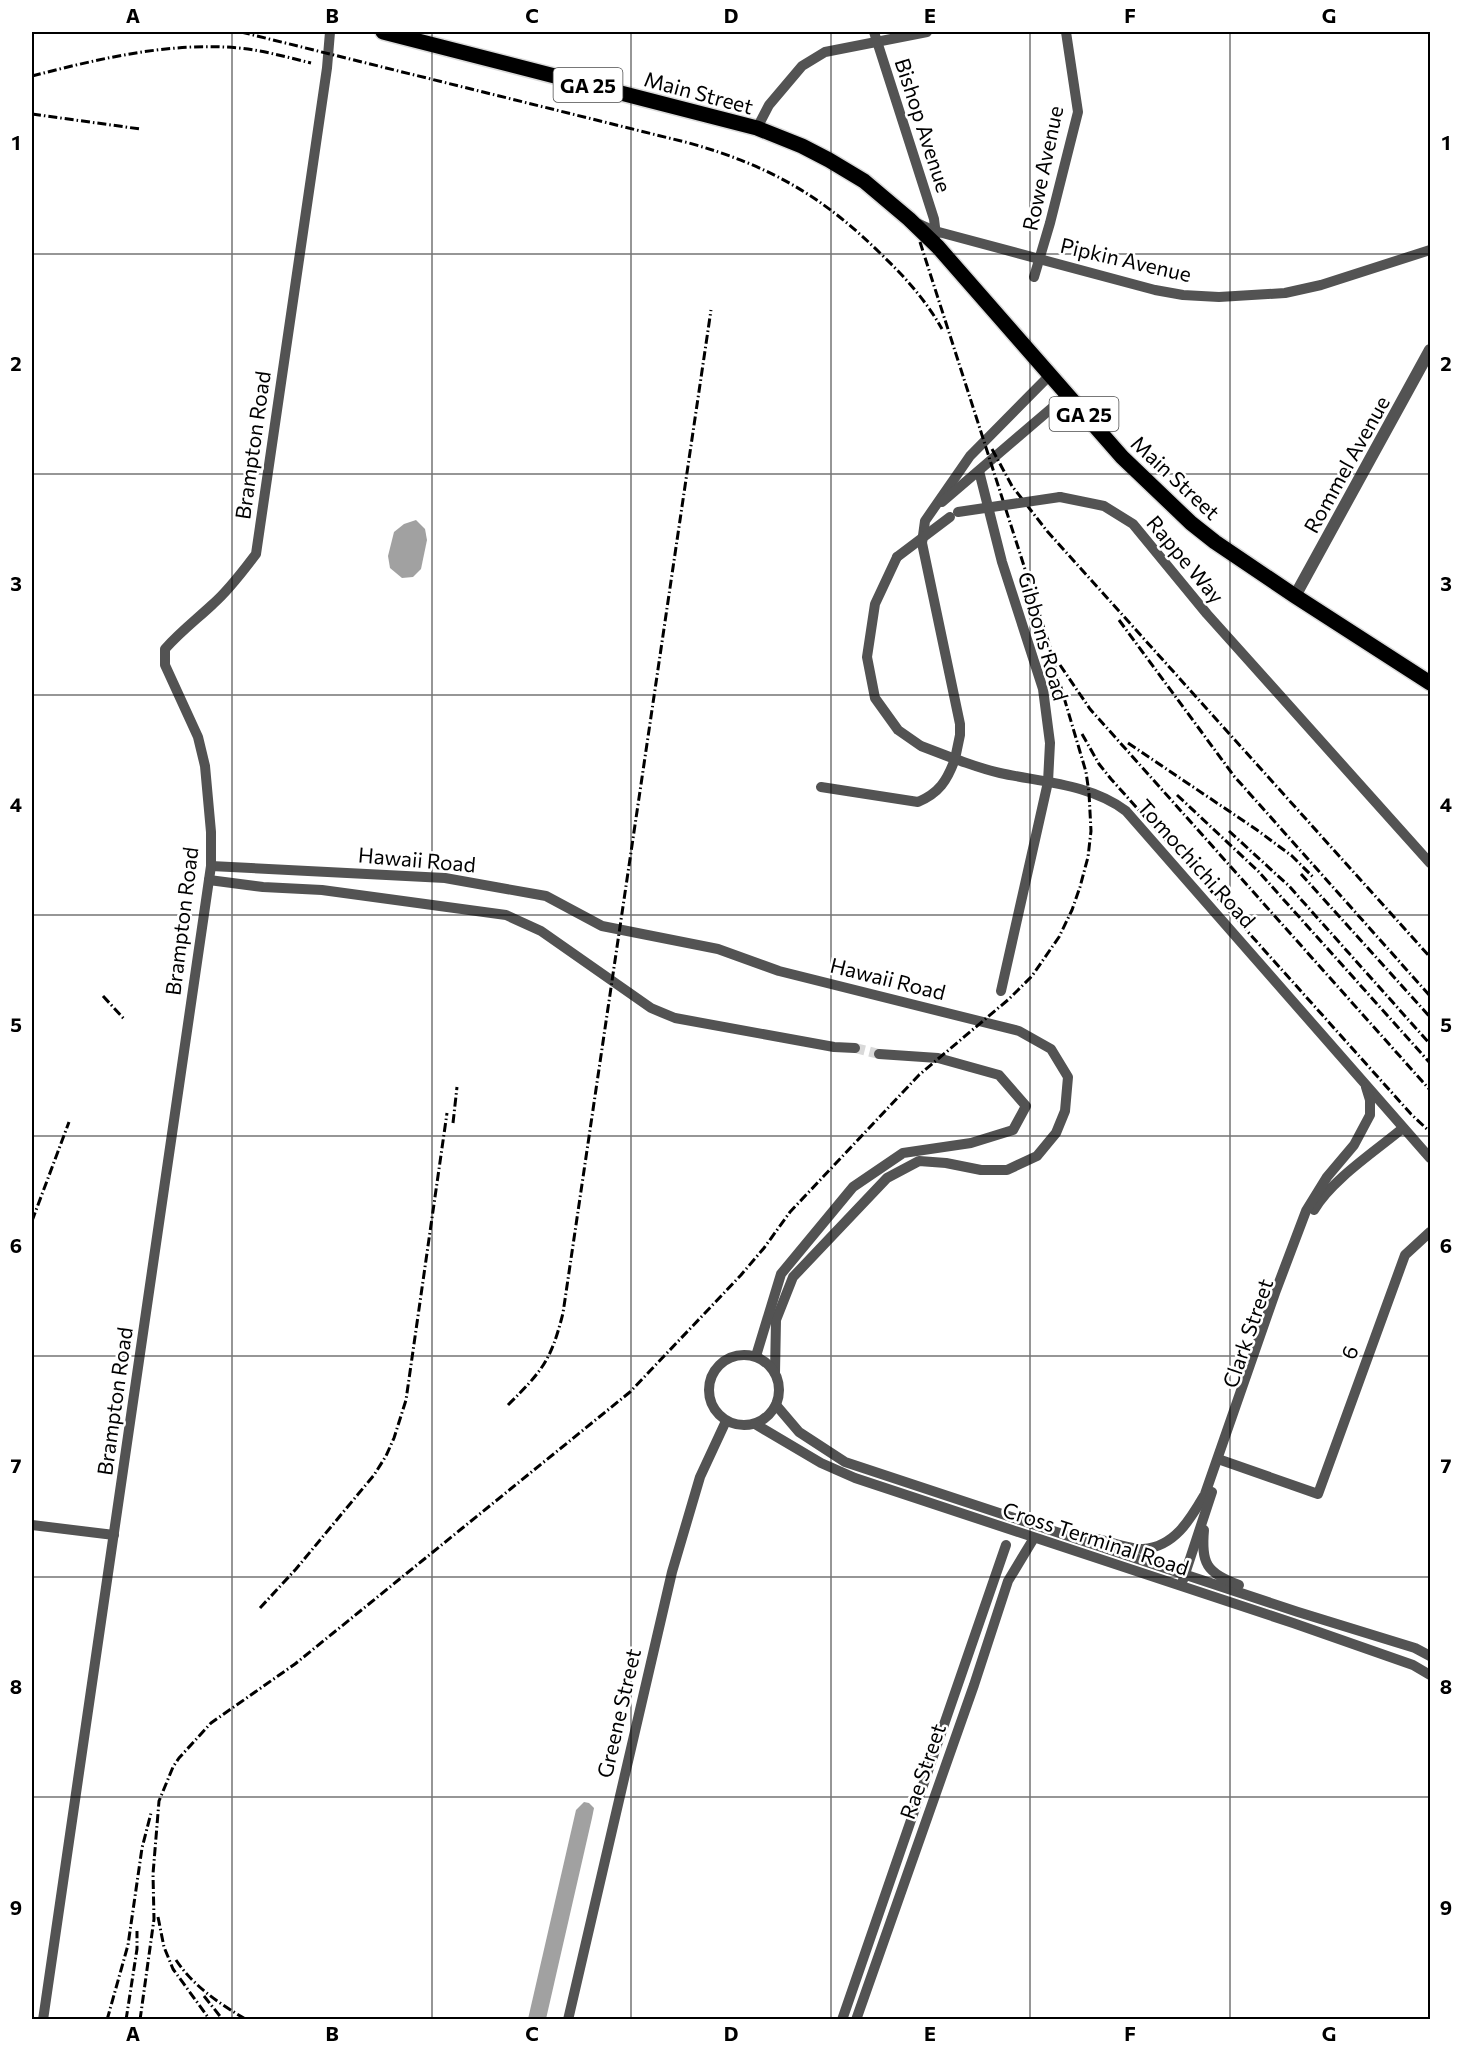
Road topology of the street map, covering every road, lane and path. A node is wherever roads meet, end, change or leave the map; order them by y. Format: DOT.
graph roads {
  1 [pos="330,32"];
  2 [pos="383,32"];
  3 [pos="927,32"];
  4 [pos="1066,32"];
  5 [pos="875,36"];
  6 [pos="757,128"];
  7 [pos="913,222"];
  8 [pos="935,231"];
  9 [pos="938,247"];
  10 [pos="1431,250"];
  11 [pos="1041,259"];
  12 [pos="1034,277"];
  13 [pos="1431,351"];
  14 [pos="1050,375"];
  15 [pos="1067,395"];
  16 [pos="979,471"];
  17 [pos="930,511"];
  18 [pos="1295,596"];
  19 [pos="1431,683"];
  20 [pos="955,759"];
  21 [pos="1048,782"];
  22 [pos="821,787"];
  23 [pos="1431,863"];
  24 [pos="211,866"];
  25 [pos="209,880"];
  26 [pos="1001,991"];
  27 [pos="855,1048"];
  28 [pos="879,1054"];
  29 [pos="1365,1084"];
  30 [pos="1403,1128"];
  31 [pos="1431,1158"];
  32 [pos="1431,1232"];
  33 [pos="756,1356"];
  34 [pos="775,1373"];
  35 [pos="776,1405"];
  36 [pos="726,1421"];
  37 [pos="755,1424"];
  38 [pos="1221,1460"];
  39 [pos="1207,1508"];
  40 [pos="32,1526"];
  41 [pos="1042,1527"];
  42 [pos="114,1535"];
  43 [pos="1034,1539"];
  44 [pos="1006,1545"];
  45 [pos="1185,1574"];
  46 [pos="1181,1586"];
  47 [pos="1284,1607"];
  48 [pos="1431,1656"];
  49 [pos="1431,1675"];
  50 [pos="43,2019"];
  51 [pos="568,2019"];
  52 [pos="842,2019"];
  53 [pos="856,2019"];
  1 -- 24 [label="street, Brampton Road"];
  2 -- 6 [label="main road, Main Street / GA 25"];
  3 -- 5 [label="street"];
  4 -- 11 [label="street, Rowe Avenue"];
  5 -- 6 [label="street"];
  5 -- 8 [label="street, Bishop Avenue"];
  6 -- 7 [label="main road, Main Street / GA 25"];
  7 -- 8 [label="street, Main Street"];
  7 -- 9 [label="main road, Main Street / GA 25"];
  8 -- 9 [label="street"];
  8 -- 11 [label="street, Pipkin Avenue"];
  9 -- 14 [label="main road, Main Street / GA 25"];
  10 -- 11 [label="street, Pipkin Avenue"];
  11 -- 12 [label="street, Rowe Avenue"];
  13 -- 18 [label="street, Rommel Avenue"];
  14 -- 15 [label="main road, Main Street / GA 25"];
  14 -- 17 [label="street"];
  15 -- 16 [label="street"];
  15 -- 18 [label="main road, Main Street / GA 25"];
  16 -- 17 [label="street"];
  16 -- 21 [label="street, Gibbons Road"];
  17 -- 20 [label="street"];
  18 -- 19 [label="main road, Main Street / GA 25"];
  20 -- 21 [label="street, Tomochichi Road"];
  20 -- 22 [label="street"];
  20 -- 23 [label="street, Rappe Way, bridge"];
  21 -- 26 [label="street, Gibbons Road"];
  21 -- 29 [label="street, Tomochichi Road"];
  24 -- 25 [label="street, Brampton Road"];
  24 -- 34 [label="street, Hawaii Road"];
  25 -- 27 [label="street, Hawaii Road"];
  25 -- 42 [label="street, Brampton Road"];
  28 -- 33 [label="street"];
  29 -- 30 [label="street, Tomochichi Road"];
  29 -- 38 [label="street, Clark Street"];
  30 -- 31 [label="street, Tomochichi Road"];
  30 -- 38 [label="street, Clark Street"];
  32 -- 38 [label="street, 6"];
  33 -- 34 [label="street"];
  33 -- 36 [label="street"];
  34 -- 35 [label="street"];
  35 -- 37 [label="street"];
  35 -- 41 [label="street, Cross Terminal Road"];
  36 -- 37 [label="street"];
  36 -- 51 [label="street, Greene Street"];
  37 -- 43 [label="street, Cross Terminal Road"];
  38 -- 39 [label="street, Clark Street"];
  38 -- 41 [label="street, Clark Street"];
  39 -- 45 [label="street, Clark Street"];
  39 -- 47 [label="street"];
  40 -- 42 [label="street"];
  41 -- 45 [label="street, Cross Terminal Road"];
  42 -- 50 [label="street, Brampton Road"];
  43 -- 46 [label="street, Cross Terminal Road"];
  43 -- 53 [label="street, Rae Street"];
  44 -- 52 [label="street, Rae Street"];
  45 -- 46 [label="street, Clark Street"];
  45 -- 47 [label="street, Cross Terminal Road"];
  46 -- 49 [label="street, Cross Terminal Road"];
  47 -- 48 [label="street, Cross Terminal Road"];
}
